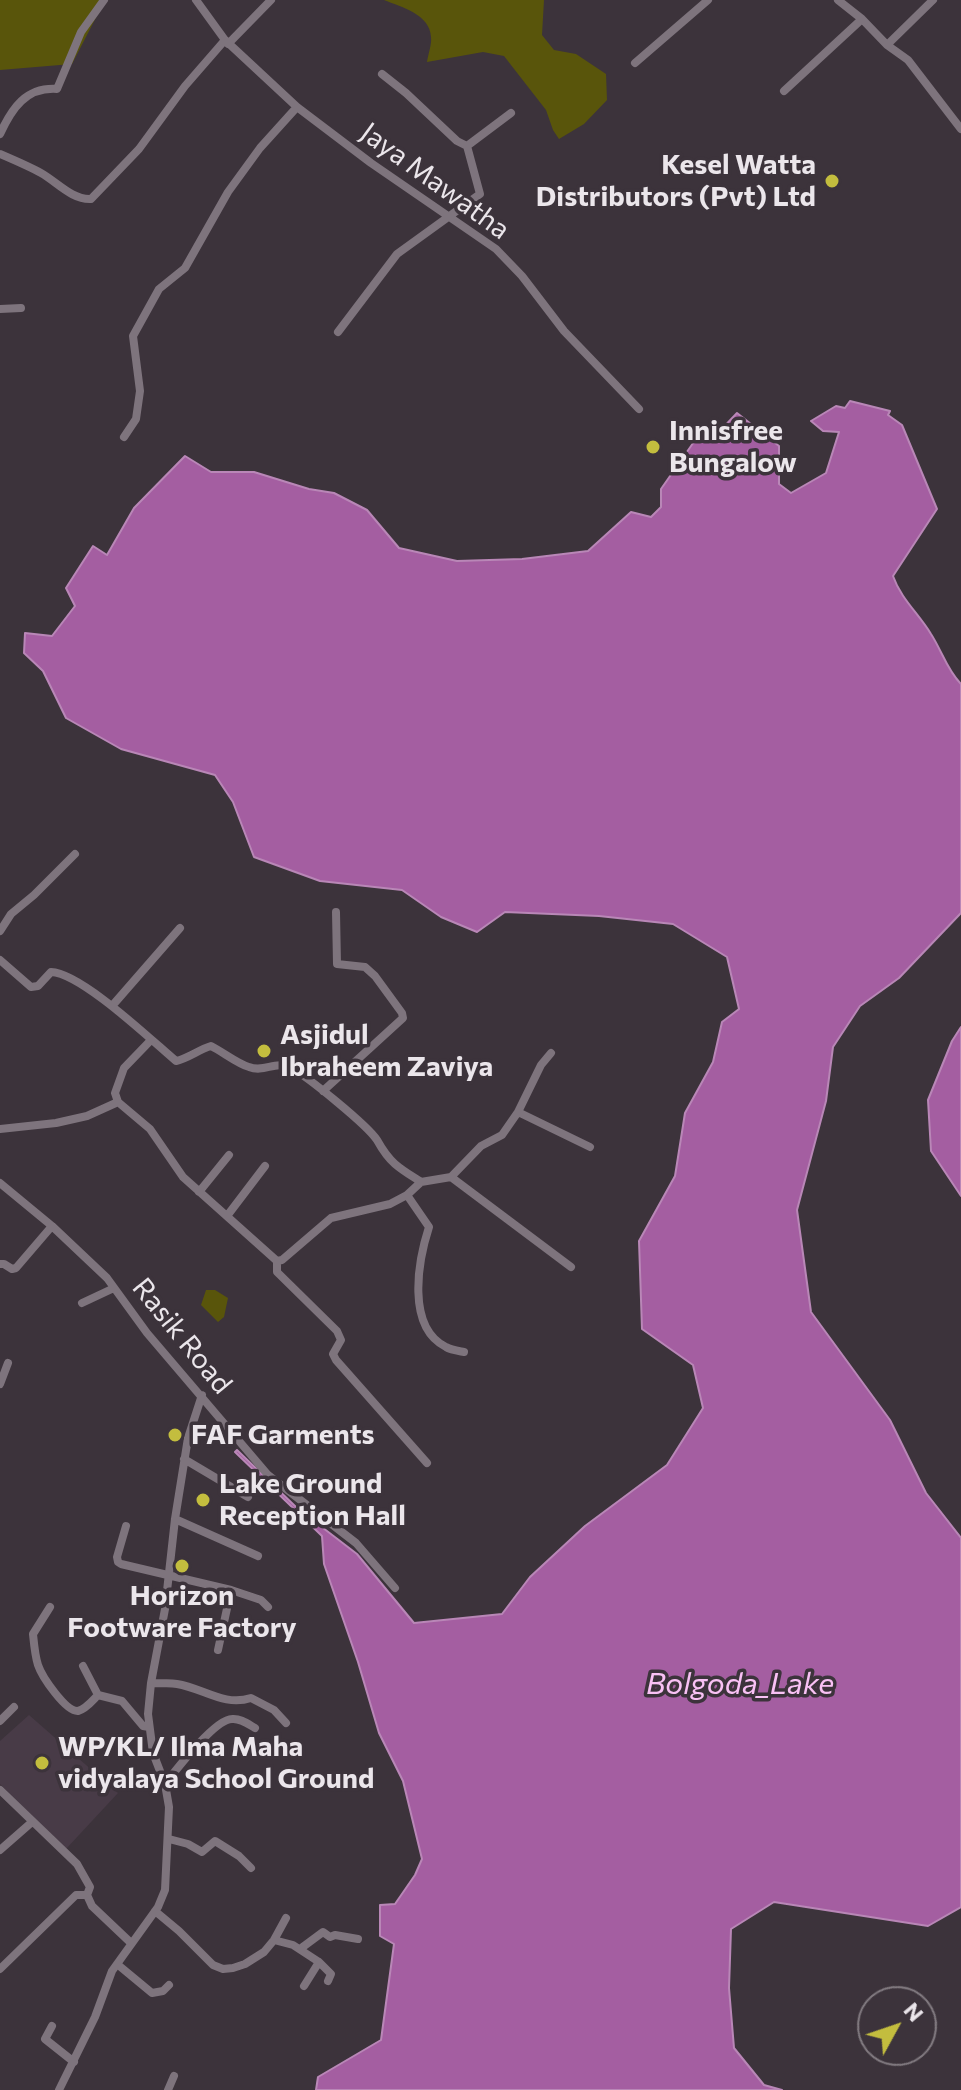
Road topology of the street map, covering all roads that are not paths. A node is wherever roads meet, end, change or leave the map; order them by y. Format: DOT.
graph roads {
  1 [pos="104,0"];
  2 [pos="196,0"];
  3 [pos="271,0"];
  4 [pos="708,0"];
  5 [pos="838,0"];
  6 [pos="933,0"];
  7 [pos="862,19"];
  8 [pos="226,42"];
  9 [pos="887,45"];
  10 [pos="635,63"];
  11 [pos="382,74"];
  12 [pos="784,91"];
  13 [pos="297,107"];
  14 [pos="511,113"];
  15 [pos="961,129"];
  16 [pos="0,134"];
  17 [pos="467,146"];
  18 [pos="0,154"];
  19 [pos="448,216"];
  20 [pos="21,308"];
  21 [pos="0,309"];
  22 [pos="338,332"];
  23 [pos="639,409"];
  24 [pos="124,437"];
  25 [pos="75,854"];
  26 [pos="336,912"];
  27 [pos="180,928"];
  28 [pos="0,931"];
  29 [pos="0,960"];
  30 [pos="112,1006"];
  31 [pos="151,1040"];
  32 [pos="551,1053"];
  33 [pos="323,1091"];
  34 [pos="118,1102"];
  35 [pos="518,1112"];
  36 [pos="0,1129"];
  37 [pos="590,1147"];
  38 [pos="229,1155"];
  39 [pos="265,1166"];
  40 [pos="451,1177"];
  41 [pos="421,1182"];
  42 [pos="0,1183"];
  43 [pos="199,1192"];
  44 [pos="407,1195"];
  45 [pos="227,1216"];
  46 [pos="52,1226"];
  47 [pos="277,1261"];
  48 [pos="0,1264"];
  49 [pos="571,1267"];
  50 [pos="114,1288"];
  51 [pos="82,1303"];
  52 [pos="464,1352"];
  53 [pos="8,1363"];
  54 [pos="0,1384"];
  55 [pos="202,1395"];
  56 [pos="184,1459"];
  57 [pos="427,1463"];
  58 [pos="248,1497"];
  59 [pos="175,1519"];
  60 [pos="126,1526"];
  61 [pos="258,1556"];
  62 [pos="169,1574"];
  63 [pos="395,1588"];
  64 [pos="231,1590"];
  65 [pos="50,1607"];
  66 [pos="268,1607"];
  67 [pos="218,1650"];
  68 [pos="83,1666"];
  69 [pos="151,1683"];
  70 [pos="98,1695"];
  71 [pos="14,1707"];
  72 [pos="0,1721"];
  73 [pos="286,1723"];
  74 [pos="149,1727"];
  75 [pos="255,1728"];
  76 [pos="165,1784"];
  77 [pos="0,1790"];
  78 [pos="32,1822"];
  79 [pos="169,1839"];
  80 [pos="0,1850"];
  81 [pos="251,1868"];
  82 [pos="87,1895"];
  83 [pos="155,1911"];
  84 [pos="286,1918"];
  85 [pos="358,1939"];
  86 [pos="274,1940"];
  87 [pos="131,1943"];
  88 [pos="300,1949"];
  89 [pos="319,1962"];
  90 [pos="117,1964"];
  91 [pos="0,1969"];
  92 [pos="328,1981"];
  93 [pos="169,1985"];
  94 [pos="304,1986"];
  95 [pos="52,2026"];
  96 [pos="74,2062"];
  97 [pos="174,2076"];
  98 [pos="59,2090"];
  99 [pos="168,2090"];
  1 -- 16 [label="street"];
  2 -- 8 [label="street, Jaya Mawatha"];
  3 -- 8 [label="street"];
  4 -- 10 [label="street"];
  5 -- 7 [label="street"];
  6 -- 9 [label="street"];
  7 -- 9 [label="street"];
  7 -- 12 [label="street"];
  8 -- 13 [label="street, Jaya Mawatha"];
  8 -- 18 [label="street"];
  9 -- 15 [label="street"];
  11 -- 17 [label="street"];
  13 -- 19 [label="street, Jaya Mawatha"];
  13 -- 24 [label="street"];
  14 -- 17 [label="street"];
  17 -- 19 [label="street"];
  19 -- 22 [label="street"];
  19 -- 23 [label="street, Jaya Mawatha"];
  20 -- 21 [label="street"];
  25 -- 28 [label="street"];
  26 -- 33 [label="street"];
  27 -- 30 [label="street"];
  29 -- 30 [label="street"];
  30 -- 31 [label="street"];
  31 -- 33 [label="street"];
  31 -- 34 [label="street"];
  32 -- 35 [label="street"];
  33 -- 41 [label="street"];
  34 -- 36 [label="street"];
  34 -- 43 [label="street"];
  35 -- 37 [label="street"];
  35 -- 40 [label="street"];
  38 -- 43 [label="street"];
  39 -- 45 [label="street"];
  40 -- 41 [label="street"];
  40 -- 49 [label="street"];
  41 -- 44 [label="street"];
  42 -- 46 [label="street, Rasik Road"];
  43 -- 45 [label="street"];
  44 -- 47 [label="street"];
  44 -- 52 [label="street"];
  45 -- 47 [label="street"];
  46 -- 48 [label="street"];
  46 -- 50 [label="street, Rasik Road"];
  47 -- 57 [label="street"];
  50 -- 51 [label="street"];
  50 -- 55 [label="street, Rasik Road"];
  53 -- 54 [label="street"];
  55 -- 56 [label="street"];
  55 -- 63 [label="street, Rasik Road"];
  56 -- 58 [label="street"];
  56 -- 59 [label="street"];
  59 -- 61 [label="street"];
  59 -- 62 [label="street"];
  60 -- 62 [label="street"];
  62 -- 64 [label="street"];
  62 -- 69 [label="street"];
  64 -- 66 [label="street"];
  64 -- 67 [label="street"];
  65 -- 70 [label="street"];
  68 -- 70 [label="street"];
  69 -- 73 [label="street"];
  69 -- 74 [label="street"];
  70 -- 74 [label="street"];
  71 -- 72 [label="street"];
  74 -- 76 [label="street"];
  75 -- 76 [label="street"];
  76 -- 79 [label="street"];
  77 -- 78 [label="street"];
  78 -- 80 [label="street"];
  78 -- 82 [label="street"];
  79 -- 81 [label="street"];
  79 -- 83 [label="street"];
  82 -- 87 [label="street"];
  82 -- 91 [label="street"];
  83 -- 86 [label="street"];
  83 -- 87 [label="street"];
  84 -- 86 [label="street"];
  85 -- 88 [label="street"];
  86 -- 88 [label="street"];
  87 -- 90 [label="street"];
  88 -- 89 [label="street"];
  89 -- 92 [label="street"];
  89 -- 94 [label="street"];
  90 -- 93 [label="street"];
  90 -- 96 [label="street"];
  95 -- 96 [label="street"];
  96 -- 98 [label="street"];
  97 -- 99 [label="street"];
}
